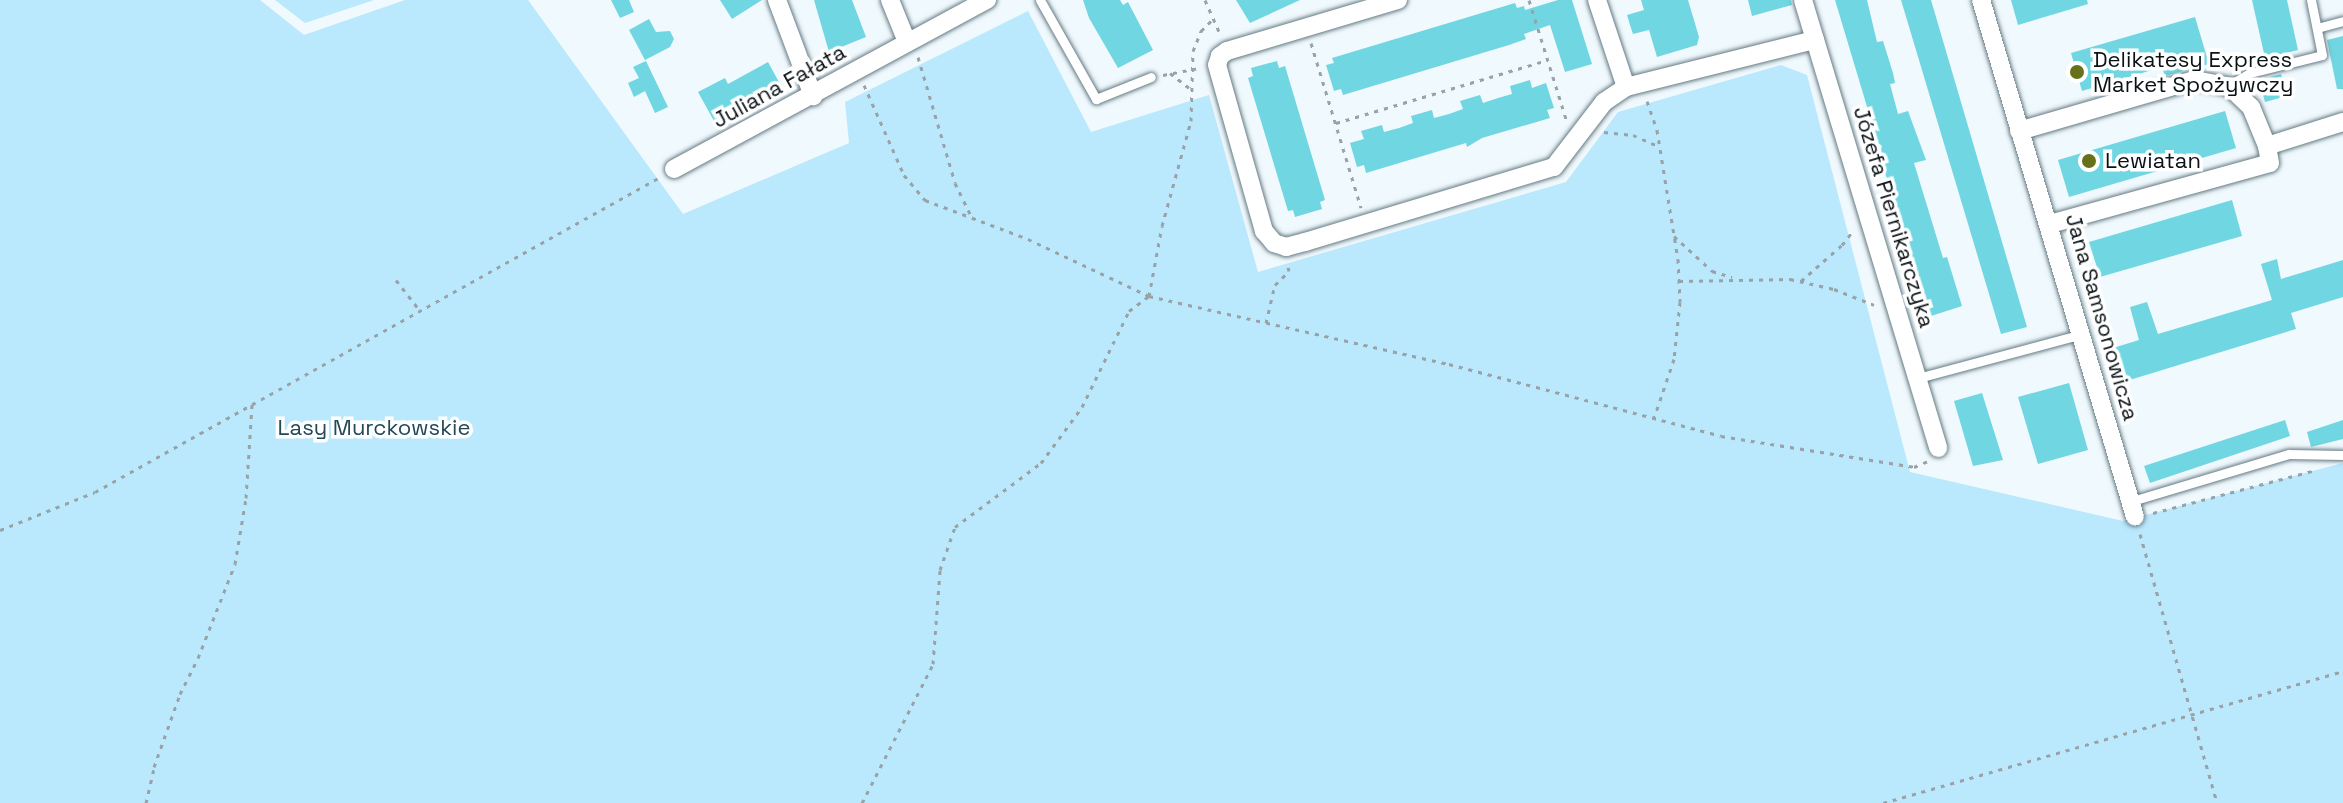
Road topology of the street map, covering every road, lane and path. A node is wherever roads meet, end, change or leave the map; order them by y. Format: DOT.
graph roads {
  1 [pos="777,0"];
  2 [pos="890,0"];
  3 [pos="987,0"];
  4 [pos="1040,0"];
  5 [pos="1205,0"];
  6 [pos="1398,0"];
  7 [pos="1529,0"];
  8 [pos="1597,0"];
  9 [pos="1803,0"];
  10 [pos="1981,0"];
  11 [pos="2311,0"];
  12 [pos="1214,18"];
  13 [pos="2343,21"];
  14 [pos="2317,28"];
  15 [pos="1309,35"];
  16 [pos="1815,40"];
  17 [pos="909,41"];
  18 [pos="1222,58"];
  19 [pos="1548,60"];
  20 [pos="1190,70"];
  21 [pos="857,71"];
  22 [pos="1170,73"];
  23 [pos="1151,77"];
  24 [pos="1634,85"];
  25 [pos="2228,87"];
  26 [pos="1191,90"];
  27 [pos="813,96"];
  28 [pos="2343,122"];
  29 [pos="1336,123"];
  30 [pos="2019,131"];
  31 [pos="1577,136"];
  32 [pos="1658,146"];
  33 [pos="2267,146"];
  34 [pos="674,169"];
  35 [pos="1363,211"];
  36 [pos="1867,212"];
  37 [pos="971,216"];
  38 [pos="2050,224"];
  39 [pos="1673,235"];
  40 [pos="1286,247"];
  41 [pos="1736,278"];
  42 [pos="396,280"];
  43 [pos="1679,281"];
  44 [pos="1800,282"];
  45 [pos="1149,296"];
  46 [pos="420,311"];
  47 [pos="1900,317"];
  48 [pos="1266,323"];
  49 [pos="2079,335"];
  50 [pos="1918,378"];
  51 [pos="252,404"];
  52 [pos="1654,418"];
  53 [pos="1938,448"];
  54 [pos="2343,455"];
  55 [pos="1914,467"];
  56 [pos="2328,467"];
  57 [pos="2134,509"];
  58 [pos="0,530"];
  59 [pos="2343,671"];
  60 [pos="2190,713"];
  61 [pos="146,803"];
  62 [pos="862,803"];
  63 [pos="1883,803"];
  64 [pos="2217,803"];
  1 -- 27 [label="street"];
  2 -- 17 [label="street"];
  3 -- 17 [label="street, Juliana Fałata"];
  4 -- 23 [label="lane"];
  5 -- 12 [label="path"];
  6 -- 18 [label="street"];
  7 -- 19 [label="path"];
  8 -- 24 [label="street"];
  9 -- 16 [label="street, Józefa Piernikarczyka"];
  10 -- 30 [label="street, Jana Samsonowicza"];
  11 -- 14 [label="lane"];
  12 -- 18 [label="path"];
  12 -- 20 [label="path"];
  13 -- 14 [label="lane"];
  14 -- 25 [label="lane"];
  15 -- 29 [label="path"];
  16 -- 24 [label="street"];
  16 -- 36 [label="street, Józefa Piernikarczyka"];
  17 -- 21 [label="street, Juliana Fałata"];
  17 -- 37 [label="path"];
  18 -- 20 [label="path"];
  18 -- 40 [label="street"];
  19 -- 29 [label="path"];
  19 -- 31 [label="path"];
  20 -- 22 [label="path"];
  20 -- 26 [label="path"];
  21 -- 27 [label="street, Juliana Fałata"];
  21 -- 37 [label="path"];
  22 -- 23 [label="path"];
  22 -- 26 [label="path"];
  24 -- 31 [label="street"];
  24 -- 32 [label="path"];
  25 -- 30 [label="street"];
  25 -- 33 [label="street"];
  26 -- 45 [label="path"];
  27 -- 34 [label="street, Juliana Fałata"];
  28 -- 33 [label="street"];
  29 -- 35 [label="path"];
  30 -- 38 [label="street, Jana Samsonowicza"];
  31 -- 32 [label="path"];
  31 -- 40 [label="street"];
  32 -- 39 [label="path"];
  33 -- 38 [label="street"];
  34 -- 46 [label="path"];
  36 -- 44 [label="path"];
  36 -- 47 [label="street, Józefa Piernikarczyka"];
  37 -- 45 [label="path"];
  38 -- 49 [label="street, Jana Samsonowicza"];
  39 -- 41 [label="path"];
  39 -- 43 [label="path"];
  40 -- 48 [label="path"];
  41 -- 43 [label="path"];
  41 -- 44 [label="path"];
  42 -- 46 [label="path"];
  43 -- 52 [label="path"];
  44 -- 47 [label="path"];
  45 -- 48 [label="path"];
  45 -- 62 [label="path"];
  46 -- 51 [label="path"];
  47 -- 50 [label="street, Józefa Piernikarczyka"];
  48 -- 52 [label="path"];
  49 -- 50 [label="lane"];
  49 -- 57 [label="street, Jana Samsonowicza"];
  50 -- 53 [label="street, Józefa Piernikarczyka"];
  51 -- 58 [label="path"];
  51 -- 61 [label="path"];
  52 -- 55 [label="path"];
  54 -- 57 [label="lane"];
  56 -- 57 [label="path"];
  57 -- 60 [label="path"];
  59 -- 60 [label="path"];
  60 -- 63 [label="path"];
  60 -- 64 [label="path"];
}
